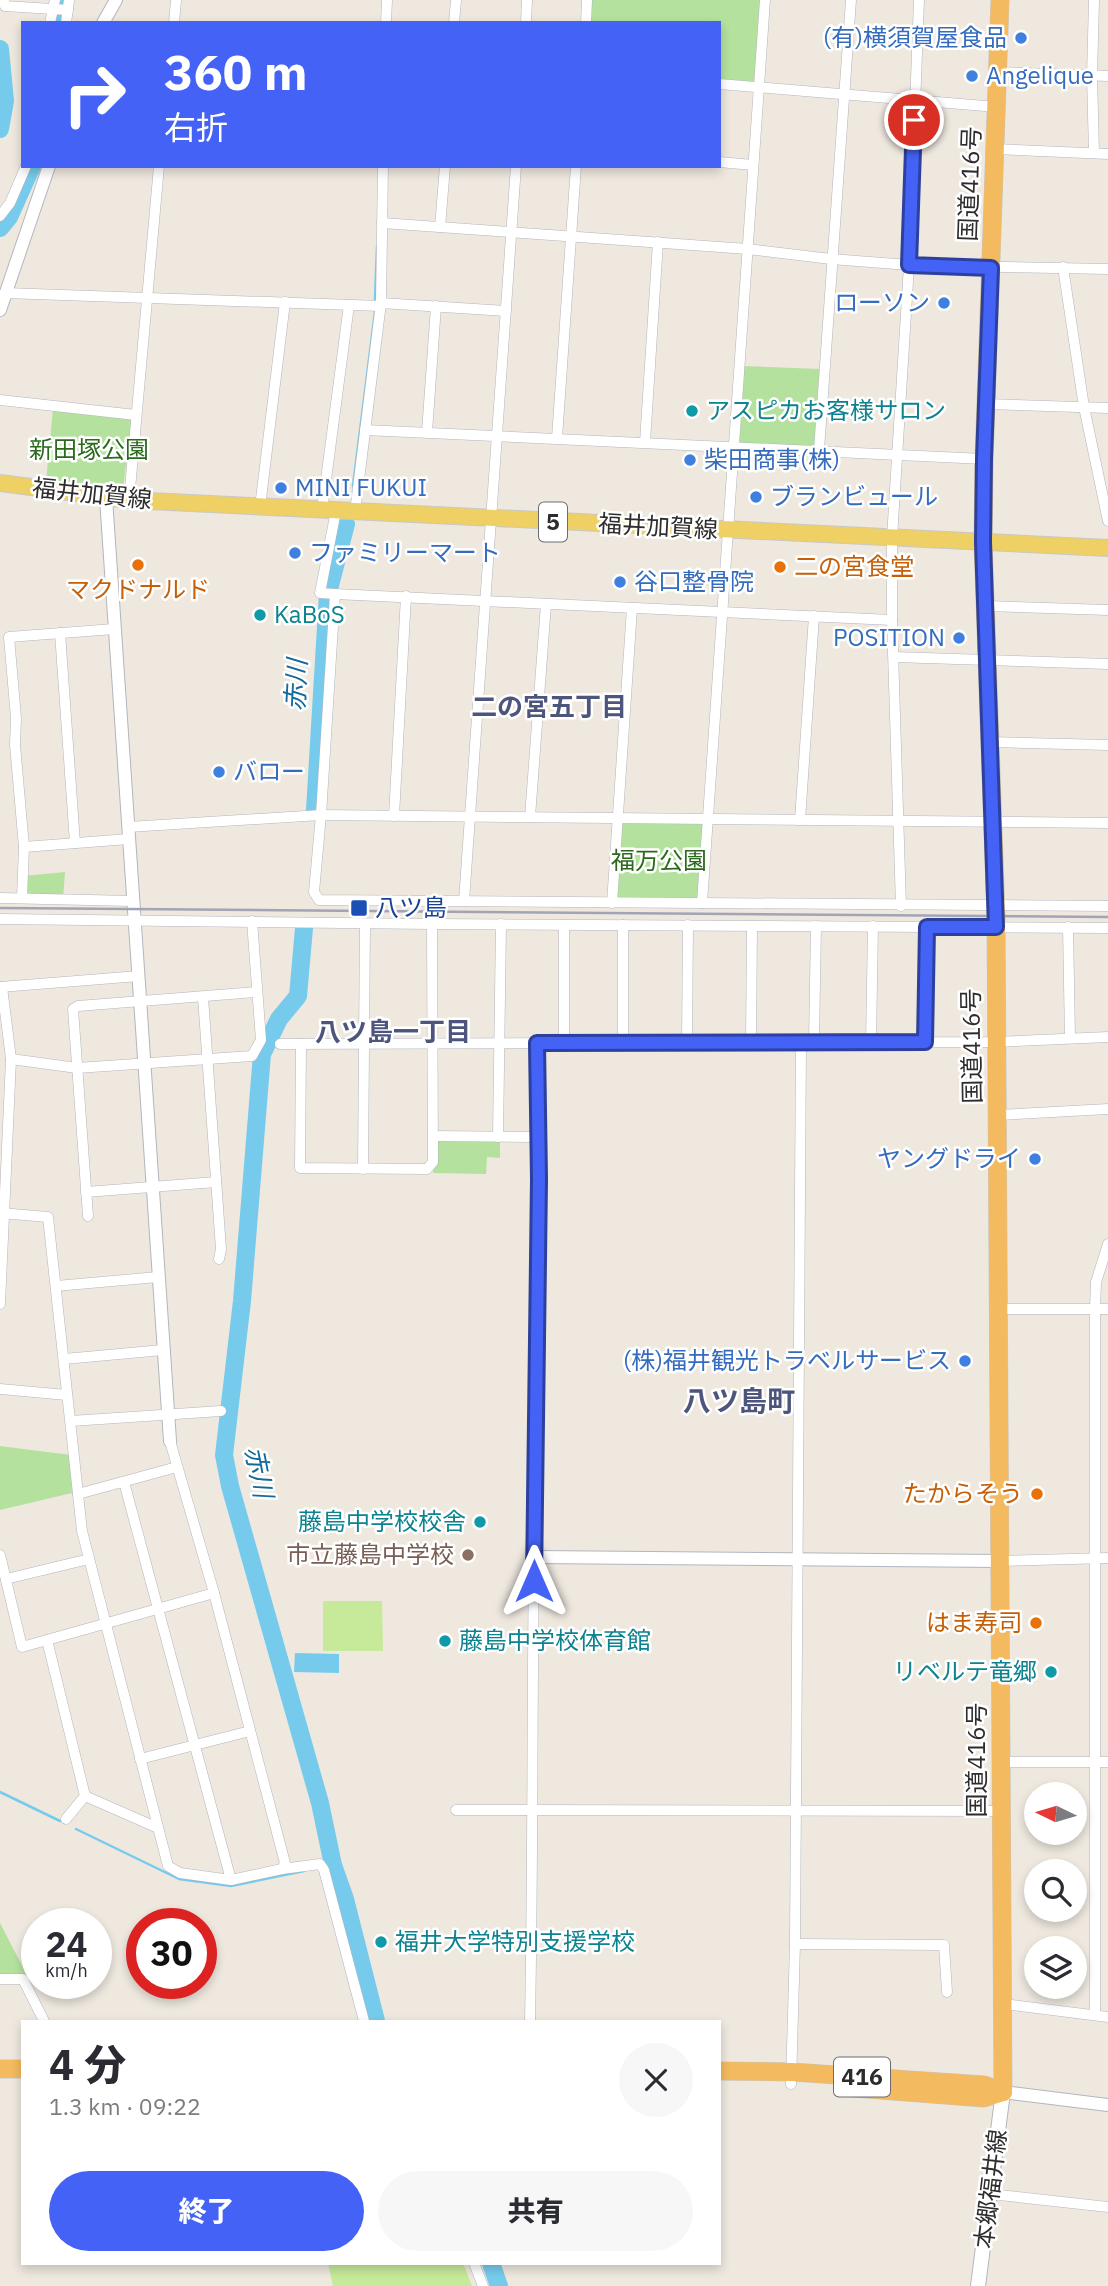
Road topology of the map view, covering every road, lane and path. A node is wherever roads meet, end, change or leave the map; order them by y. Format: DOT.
graph roads {
  1 [pos="4,0"];
  2 [pos="116,0"];
  3 [pos="176,0"];
  4 [pos="387,0"];
  5 [pos="456,0"];
  6 [pos="527,0"];
  7 [pos="587,0"];
  8 [pos="765,0"];
  9 [pos="851,0"];
  10 [pos="919,0"];
  11 [pos="1000,0"];
  12 [pos="1094,0"];
  13 [pos="54,4"];
  14 [pos="69,5"];
  15 [pos="104,21"];
  16 [pos="174,21"];
  17 [pos="386,21"];
  18 [pos="454,21"];
  19 [pos="526,21"];
  20 [pos="586,21"];
  21 [pos="998,72"];
  22 [pos="1092,76"];
  23 [pos="1108,76"];
  24 [pos="721,84"];
  25 [pos="759,87"];
  26 [pos="844,94"];
  27 [pos="914,100"];
  28 [pos="997,107"];
  29 [pos="996,149"];
  30 [pos="1094,153"];
  31 [pos="1108,154"];
  32 [pos="721,162"];
  33 [pos="753,165"];
  34 [pos="25,168"];
  35 [pos="48,168"];
  36 [pos="159,168"];
  37 [pos="383,168"];
  38 [pos="444,168"];
  39 [pos="516,168"];
  40 [pos="576,168"];
  41 [pos="0,216"];
  42 [pos="382,223"];
  43 [pos="440,227"];
  44 [pos="511,232"];
  45 [pos="571,236"];
  46 [pos="659,243"];
  47 [pos="748,249"];
  48 [pos="831,259"];
  49 [pos="909,265"];
  50 [pos="991,268"];
  51 [pos="1063,268"];
  52 [pos="1108,269"];
  53 [pos="5,293"];
  54 [pos="146,296"];
  55 [pos="285,302"];
  56 [pos="349,304"];
  57 [pos="381,305"];
  58 [pos="436,306"];
  59 [pos="0,310"];
  60 [pos="506,311"];
  61 [pos="0,400"];
  62 [pos="986,404"];
  63 [pos="1084,407"];
  64 [pos="1108,408"];
  65 [pos="136,415"];
  66 [pos="365,430"];
  67 [pos="427,432"];
  68 [pos="497,436"];
  69 [pos="556,438"];
  70 [pos="645,442"];
  71 [pos="734,446"];
  72 [pos="819,450"];
  73 [pos="897,454"];
  74 [pos="984,459"];
  75 [pos="0,484"];
  76 [pos="106,498"];
  77 [pos="129,500"];
  78 [pos="260,507"];
  79 [pos="329,510"];
  80 [pos="355,512"];
  81 [pos="491,519"];
  82 [pos="1108,521"];
  83 [pos="728,530"];
  84 [pos="892,538"];
  85 [pos="983,542"];
  86 [pos="1108,548"];
  87 [pos="335,594"];
  88 [pos="406,596"];
  89 [pos="486,600"];
  90 [pos="545,604"];
  91 [pos="985,606"];
  92 [pos="632,608"];
  93 [pos="1108,610"];
  94 [pos="723,613"];
  95 [pos="814,616"];
  96 [pos="892,621"];
  97 [pos="114,629"];
  98 [pos="60,633"];
  99 [pos="894,657"];
  100 [pos="988,660"];
  101 [pos="1108,664"];
  102 [pos="990,742"];
  103 [pos="1108,745"];
  104 [pos="321,816"];
  105 [pos="394,816"];
  106 [pos="470,817"];
  107 [pos="530,817"];
  108 [pos="617,818"];
  109 [pos="707,819"];
  110 [pos="800,820"];
  111 [pos="899,821"];
  112 [pos="993,822"];
  113 [pos="1108,823"];
  114 [pos="128,833"];
  115 [pos="75,843"];
  116 [pos="24,847"];
  117 [pos="0,898"];
  118 [pos="22,898"];
  119 [pos="133,901"];
  120 [pos="464,901"];
  121 [pos="611,903"];
  122 [pos="702,903"];
  123 [pos="996,904"];
  124 [pos="901,905"];
  125 [pos="1108,906"];
  126 [pos="0,919"];
  127 [pos="134,919"];
  128 [pos="252,921"];
  129 [pos="365,924"];
  130 [pos="432,924"];
  131 [pos="500,924"];
  132 [pos="564,925"];
  133 [pos="623,925"];
  134 [pos="688,925"];
  135 [pos="752,926"];
  136 [pos="816,926"];
  137 [pos="873,926"];
  138 [pos="927,927"];
  139 [pos="996,927"];
  140 [pos="1068,927"];
  141 [pos="1108,928"];
  142 [pos="139,976"];
  143 [pos="1,987"];
  144 [pos="257,992"];
  145 [pos="203,997"];
  146 [pos="140,1002"];
  147 [pos="1108,1037"];
  148 [pos="1070,1038"];
  149 [pos="751,1042"];
  150 [pos="801,1042"];
  151 [pos="814,1042"];
  152 [pos="871,1042"];
  153 [pos="925,1042"];
  154 [pos="996,1042"];
  155 [pos="433,1043"];
  156 [pos="500,1043"];
  157 [pos="537,1043"];
  158 [pos="564,1043"];
  159 [pos="623,1043"];
  160 [pos="687,1043"];
  161 [pos="280,1044"];
  162 [pos="301,1044"];
  163 [pos="363,1044"];
  164 [pos="11,1059"];
  165 [pos="207,1060"];
  166 [pos="143,1063"];
  167 [pos="77,1069"];
  168 [pos="1108,1109"];
  169 [pos="998,1115"];
  170 [pos="433,1136"];
  171 [pos="498,1137"];
  172 [pos="537,1137"];
  173 [pos="363,1168"];
  174 [pos="216,1182"];
  175 [pos="152,1187"];
  176 [pos="86,1192"];
  177 [pos="2,1213"];
  178 [pos="88,1216"];
  179 [pos="1108,1244"];
  180 [pos="219,1259"];
  181 [pos="158,1277"];
  182 [pos="56,1286"];
  183 [pos="0,1304"];
  184 [pos="1000,1309"];
  185 [pos="1095,1309"];
  186 [pos="1108,1309"];
  187 [pos="163,1350"];
  188 [pos="64,1359"];
  189 [pos="0,1389"];
  190 [pos="67,1395"];
  191 [pos="221,1411"];
  192 [pos="167,1415"];
  193 [pos="71,1421"];
  194 [pos="170,1441"];
  195 [pos="177,1467"];
  196 [pos="124,1482"];
  197 [pos="78,1494"];
  198 [pos="0,1555"];
  199 [pos="534,1557"];
  200 [pos="1108,1558"];
  201 [pos="89,1559"];
  202 [pos="797,1559"];
  203 [pos="1095,1559"];
  204 [pos="1001,1560"];
  205 [pos="6,1579"];
  206 [pos="214,1593"];
  207 [pos="158,1609"];
  208 [pos="106,1623"];
  209 [pos="47,1640"];
  210 [pos="250,1731"];
  211 [pos="195,1745"];
  212 [pos="140,1759"];
  213 [pos="1002,1762"];
  214 [pos="1096,1762"];
  215 [pos="1108,1762"];
  216 [pos="85,1796"];
  217 [pos="534,1809"];
  218 [pos="795,1809"];
  219 [pos="456,1811"];
  220 [pos="1002,1811"];
  221 [pos="66,1819"];
  222 [pos="158,1828"];
  223 [pos="282,1869"];
  224 [pos="231,1880"];
  225 [pos="795,1944"];
  226 [pos="0,1979"];
  227 [pos="947,1992"];
  228 [pos="1004,2004"];
  229 [pos="1095,2015"];
  230 [pos="1108,2017"];
  231 [pos="44,2020"];
  232 [pos="364,2020"];
  233 [pos="530,2020"];
  234 [pos="0,2057"];
  235 [pos="21,2057"];
  236 [pos="0,2069"];
  237 [pos="21,2069"];
  238 [pos="721,2071"];
  239 [pos="792,2078"];
  240 [pos="721,2083"];
  241 [pos="1003,2092"];
  242 [pos="1108,2105"];
  243 [pos="990,2194"];
  244 [pos="1108,2207"];
  245 [pos="475,2265"];
  246 [pos="483,2286"];
  247 [pos="978,2286"];
  1 -- 13 [label="street"];
  2 -- 15 [label="street"];
  3 -- 16 [label="street"];
  4 -- 17 [label="street"];
  5 -- 18 [label="street"];
  6 -- 19 [label="street"];
  7 -- 20 [label="street"];
  8 -- 25 [label="street"];
  9 -- 26 [label="street"];
  10 -- 27 [label="street"];
  11 -- 21 [label="highway, 国道416号"];
  12 -- 22 [label="street"];
  13 -- 14 [label="street"];
  21 -- 22 [label="street"];
  21 -- 28 [label="highway, 国道416号"];
  22 -- 23 [label="street"];
  22 -- 30 [label="street"];
  24 -- 25 [label="street"];
  25 -- 26 [label="street"];
  25 -- 33 [label="street"];
  26 -- 27 [label="street"];
  26 -- 48 [label="street"];
  27 -- 28 [label="street"];
  27 -- 49 [label="street"];
  28 -- 29 [label="highway, 国道416号"];
  29 -- 30 [label="street"];
  29 -- 50 [label="highway, 国道416号"];
  30 -- 31 [label="street"];
  32 -- 33 [label="street"];
  33 -- 47 [label="street"];
  34 -- 41 [label="street"];
  35 -- 53 [label="street"];
  36 -- 54 [label="street"];
  37 -- 42 [label="street"];
  38 -- 43 [label="street"];
  39 -- 44 [label="street"];
  40 -- 45 [label="street"];
  42 -- 43 [label="street"];
  42 -- 57 [label="street"];
  43 -- 44 [label="street"];
  44 -- 45 [label="street"];
  44 -- 60 [label="street"];
  45 -- 46 [label="street"];
  45 -- 69 [label="street"];
  46 -- 47 [label="street"];
  46 -- 70 [label="street"];
  47 -- 48 [label="street"];
  47 -- 71 [label="street"];
  48 -- 49 [label="street"];
  48 -- 72 [label="street"];
  49 -- 50 [label="street"];
  49 -- 73 [label="street"];
  50 -- 51 [label="street"];
  50 -- 62 [label="highway, 国道416号"];
  51 -- 52 [label="street"];
  51 -- 63 [label="street"];
  53 -- 54 [label="street"];
  53 -- 59 [label="street"];
  54 -- 55 [label="street"];
  54 -- 65 [label="street"];
  55 -- 56 [label="street"];
  55 -- 78 [label="street"];
  56 -- 57 [label="street"];
  56 -- 79 [label="street"];
  57 -- 58 [label="street"];
  57 -- 66 [label="street"];
  58 -- 60 [label="street"];
  58 -- 67 [label="street"];
  60 -- 68 [label="street"];
  61 -- 65 [label="street"];
  62 -- 63 [label="street"];
  62 -- 74 [label="highway, 国道416号"];
  63 -- 64 [label="street"];
  63 -- 82 [label="street"];
  65 -- 77 [label="street"];
  66 -- 67 [label="street"];
  66 -- 80 [label="street"];
  67 -- 68 [label="street"];
  68 -- 69 [label="street"];
  68 -- 81 [label="street"];
  69 -- 70 [label="street"];
  70 -- 71 [label="street"];
  71 -- 72 [label="street"];
  71 -- 83 [label="street"];
  72 -- 73 [label="street"];
  73 -- 74 [label="street"];
  73 -- 84 [label="street"];
  74 -- 85 [label="highway, 国道416号"];
  75 -- 76 [label="main road, 福井加賀線 / 5"];
  76 -- 77 [label="main road, 福井加賀線 / 5"];
  76 -- 97 [label="street"];
  77 -- 78 [label="main road, 福井加賀線 / 5"];
  78 -- 79 [label="main road, 福井加賀線 / 5"];
  79 -- 80 [label="main road, 福井加賀線 / 5"];
  79 -- 87 [label="street"];
  80 -- 81 [label="main road, 福井加賀線 / 5"];
  81 -- 83 [label="main road, 福井加賀線 / 5"];
  81 -- 89 [label="street"];
  83 -- 84 [label="main road, 福井加賀線 / 5"];
  83 -- 94 [label="street"];
  84 -- 85 [label="main road, 福井加賀線 / 5"];
  84 -- 96 [label="street"];
  85 -- 86 [label="main road, 福井加賀線 / 5"];
  85 -- 91 [label="highway, 国道416号"];
  87 -- 88 [label="street"];
  87 -- 104 [label="street"];
  88 -- 89 [label="street"];
  88 -- 105 [label="street"];
  89 -- 90 [label="street"];
  89 -- 106 [label="street"];
  90 -- 92 [label="street"];
  90 -- 107 [label="street"];
  91 -- 93 [label="street"];
  91 -- 100 [label="highway, 国道416号"];
  92 -- 94 [label="street"];
  92 -- 108 [label="street"];
  94 -- 95 [label="street"];
  94 -- 109 [label="street"];
  95 -- 96 [label="street"];
  95 -- 110 [label="street"];
  96 -- 99 [label="street"];
  97 -- 98 [label="street"];
  97 -- 114 [label="street"];
  98 -- 115 [label="street"];
  98 -- 116 [label="street"];
  99 -- 100 [label="street"];
  99 -- 111 [label="street"];
  100 -- 101 [label="street"];
  100 -- 102 [label="highway, 国道416号"];
  102 -- 103 [label="street"];
  102 -- 112 [label="highway, 国道416号"];
  104 -- 105 [label="street"];
  104 -- 114 [label="street"];
  104 -- 120 [label="street"];
  105 -- 106 [label="street"];
  106 -- 107 [label="street"];
  106 -- 120 [label="street"];
  107 -- 108 [label="street"];
  108 -- 109 [label="street"];
  108 -- 121 [label="street"];
  109 -- 110 [label="street"];
  109 -- 122 [label="street"];
  110 -- 111 [label="street"];
  111 -- 112 [label="street"];
  111 -- 124 [label="street"];
  112 -- 113 [label="street"];
  112 -- 123 [label="highway, 国道416号"];
  114 -- 115 [label="street"];
  114 -- 119 [label="street"];
  115 -- 116 [label="street"];
  116 -- 118 [label="street"];
  117 -- 118 [label="street"];
  118 -- 119 [label="street"];
  119 -- 127 [label="street"];
  120 -- 121 [label="street"];
  121 -- 122 [label="street"];
  122 -- 124 [label="street"];
  123 -- 124 [label="street"];
  123 -- 125 [label="street"];
  123 -- 139 [label="highway, 国道416号"];
  126 -- 127 [label="street"];
  127 -- 128 [label="street"];
  127 -- 142 [label="street"];
  128 -- 129 [label="street"];
  128 -- 144 [label="street"];
  129 -- 130 [label="street"];
  129 -- 163 [label="street"];
  130 -- 131 [label="street"];
  130 -- 155 [label="street"];
  131 -- 132 [label="street"];
  131 -- 156 [label="street"];
  132 -- 133 [label="street"];
  132 -- 158 [label="street"];
  133 -- 134 [label="street"];
  133 -- 159 [label="street"];
  134 -- 135 [label="street"];
  134 -- 160 [label="street"];
  135 -- 136 [label="street"];
  135 -- 149 [label="street"];
  136 -- 137 [label="street"];
  136 -- 151 [label="street"];
  137 -- 138 [label="street"];
  137 -- 152 [label="street"];
  138 -- 139 [label="street"];
  138 -- 153 [label="street"];
  139 -- 140 [label="street"];
  139 -- 154 [label="highway, 国道416号"];
  140 -- 141 [label="street"];
  140 -- 148 [label="street"];
  142 -- 143 [label="street"];
  142 -- 146 [label="street"];
  143 -- 164 [label="street"];
  144 -- 145 [label="street"];
  144 -- 165 [label="street"];
  145 -- 146 [label="street"];
  145 -- 165 [label="street"];
  146 -- 166 [label="street"];
  146 -- 167 [label="street"];
  147 -- 148 [label="street"];
  148 -- 154 [label="street"];
  149 -- 150 [label="street"];
  149 -- 160 [label="street"];
  150 -- 151 [label="street"];
  150 -- 202 [label="street"];
  151 -- 152 [label="street"];
  152 -- 153 [label="street"];
  153 -- 154 [label="street"];
  154 -- 169 [label="highway, 国道416号"];
  155 -- 156 [label="street"];
  155 -- 163 [label="street"];
  155 -- 170 [label="street"];
  156 -- 157 [label="street"];
  156 -- 171 [label="street"];
  157 -- 158 [label="street"];
  157 -- 172 [label="street"];
  158 -- 159 [label="street"];
  159 -- 160 [label="street"];
  161 -- 162 [label="street"];
  162 -- 163 [label="street"];
  162 -- 173 [label="street"];
  163 -- 173 [label="street"];
  164 -- 167 [label="street"];
  164 -- 177 [label="street"];
  165 -- 166 [label="street"];
  165 -- 174 [label="street"];
  166 -- 167 [label="street"];
  166 -- 175 [label="street"];
  167 -- 176 [label="street"];
  168 -- 169 [label="street"];
  169 -- 184 [label="highway, 国道416号"];
  170 -- 171 [label="street"];
  170 -- 173 [label="street"];
  171 -- 172 [label="street"];
  172 -- 199 [label="street"];
  174 -- 175 [label="street"];
  174 -- 180 [label="street"];
  175 -- 176 [label="street"];
  175 -- 181 [label="street"];
  176 -- 178 [label="street"];
  177 -- 182 [label="street"];
  177 -- 183 [label="street"];
  179 -- 185 [label="street"];
  181 -- 182 [label="street"];
  181 -- 187 [label="street"];
  182 -- 188 [label="street"];
  184 -- 185 [label="street"];
  184 -- 204 [label="highway, 国道416号"];
  185 -- 186 [label="street"];
  185 -- 203 [label="street"];
  187 -- 188 [label="street"];
  187 -- 192 [label="street"];
  188 -- 190 [label="street"];
  189 -- 190 [label="street"];
  190 -- 193 [label="street"];
  191 -- 192 [label="street"];
  192 -- 193 [label="street"];
  192 -- 194 [label="street"];
  193 -- 197 [label="street"];
  194 -- 195 [label="street"];
  195 -- 196 [label="street"];
  195 -- 206 [label="street"];
  196 -- 197 [label="street"];
  196 -- 207 [label="street"];
  197 -- 201 [label="street"];
  198 -- 205 [label="street"];
  199 -- 202 [label="street"];
  199 -- 217 [label="street"];
  200 -- 203 [label="street"];
  201 -- 205 [label="street"];
  201 -- 208 [label="street"];
  202 -- 204 [label="street"];
  202 -- 218 [label="street"];
  203 -- 204 [label="street"];
  203 -- 214 [label="street"];
  204 -- 213 [label="highway, 国道416号"];
  205 -- 209 [label="street"];
  206 -- 207 [label="street"];
  206 -- 210 [label="street"];
  207 -- 208 [label="street"];
  207 -- 211 [label="street"];
  208 -- 209 [label="street"];
  208 -- 212 [label="street"];
  209 -- 216 [label="street"];
  210 -- 211 [label="street"];
  210 -- 223 [label="street"];
  211 -- 212 [label="street"];
  211 -- 224 [label="street"];
  212 -- 222 [label="street"];
  213 -- 214 [label="street"];
  213 -- 220 [label="highway, 国道416号"];
  214 -- 215 [label="street"];
  214 -- 229 [label="street"];
  216 -- 221 [label="street"];
  216 -- 222 [label="street"];
  217 -- 218 [label="street"];
  217 -- 219 [label="street"];
  217 -- 233 [label="street"];
  218 -- 220 [label="street"];
  218 -- 225 [label="street"];
  220 -- 228 [label="highway, 国道416号"];
  222 -- 224 [label="street"];
  223 -- 224 [label="street"];
  223 -- 232 [label="street"];
  225 -- 227 [label="street"];
  225 -- 239 [label="street"];
  226 -- 231 [label="street"];
  228 -- 229 [label="street"];
  228 -- 241 [label="highway, 国道416号"];
  229 -- 230 [label="street"];
  234 -- 235 [label="highway"];
  236 -- 237 [label="highway"];
  238 -- 239 [label="highway, 416"];
  239 -- 240 [label="highway, 416"];
  239 -- 241 [label="highway, 416"];
  241 -- 242 [label="street"];
  241 -- 243 [label="main road, 本郷福井線"];
  243 -- 244 [label="street"];
  243 -- 247 [label="main road, 本郷福井線"];
  245 -- 246 [label="street"];
}
